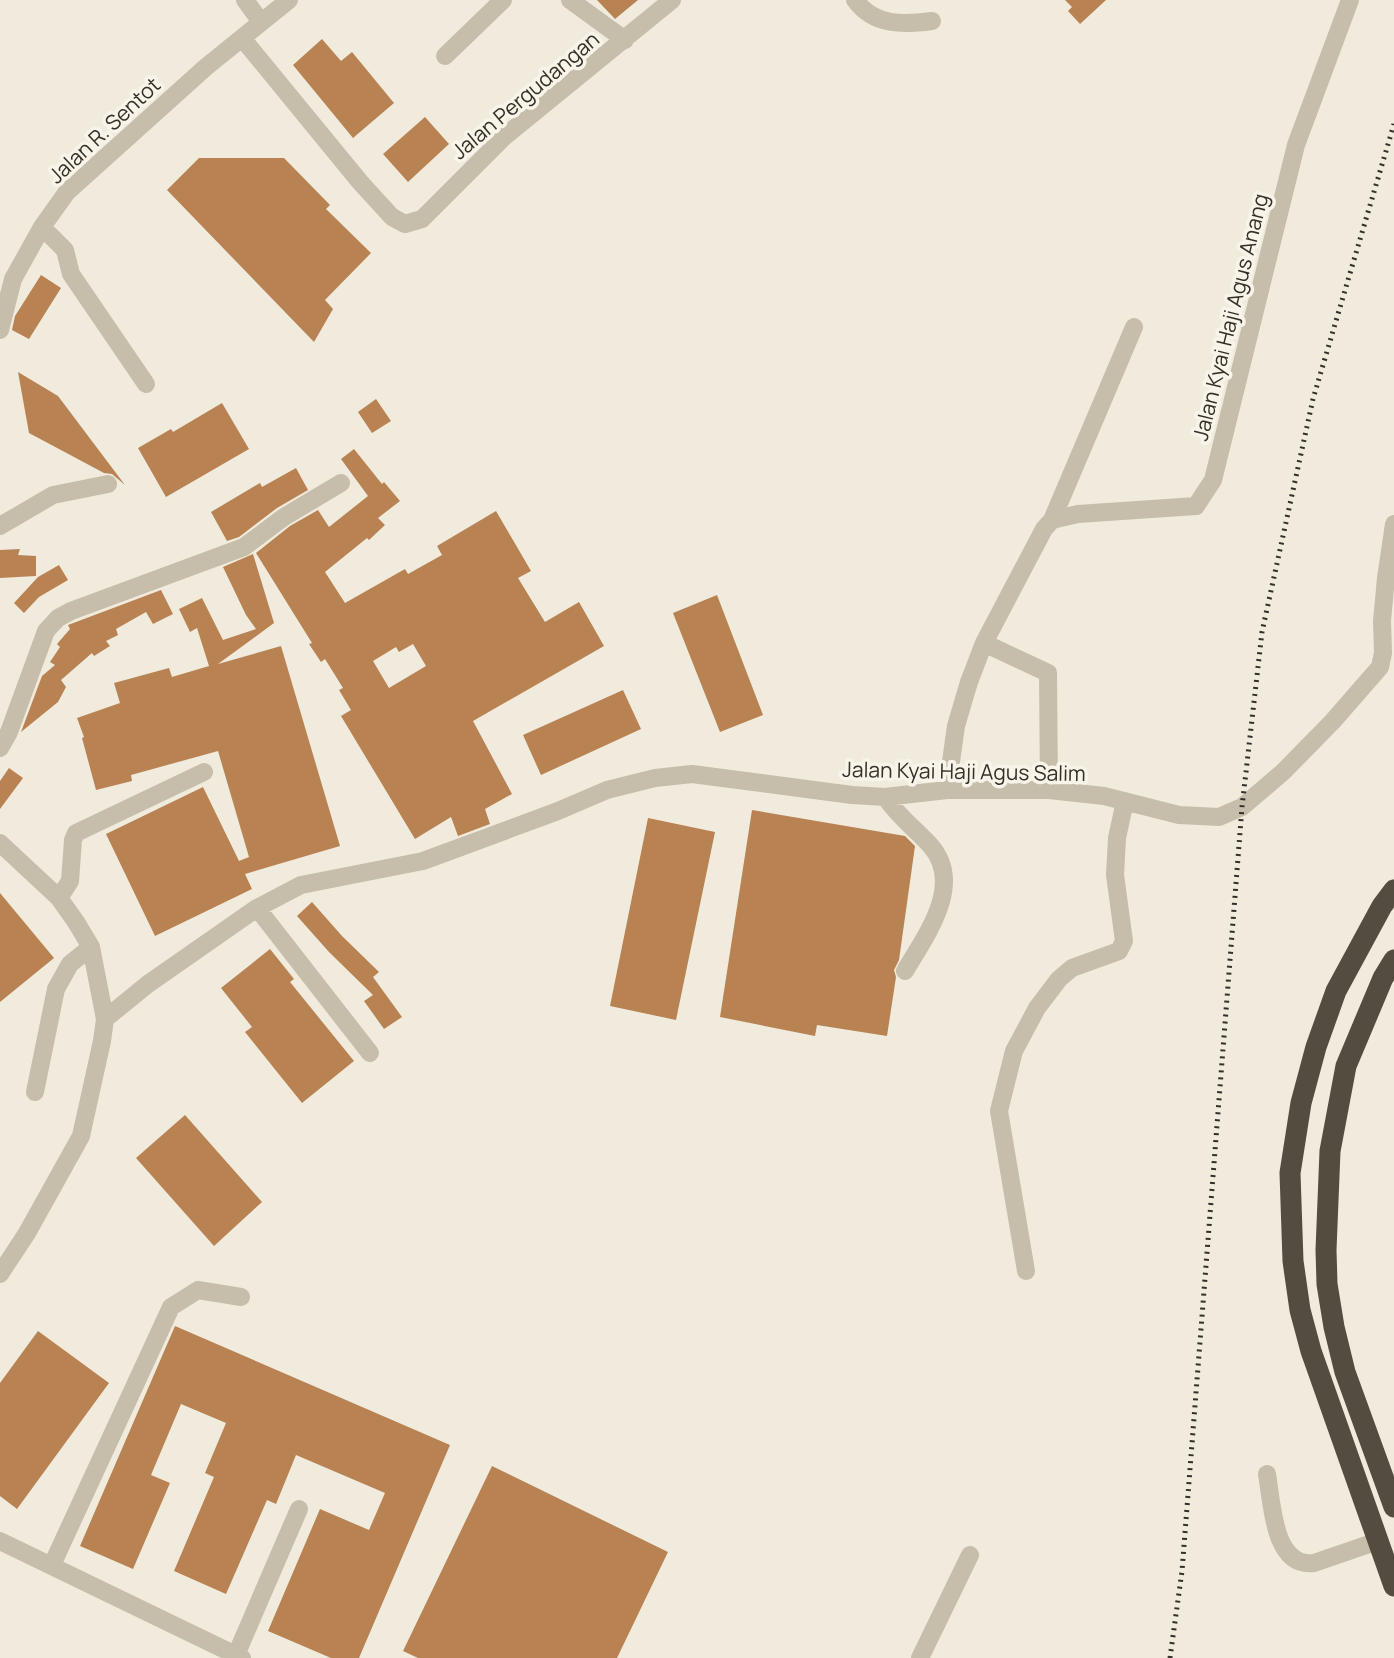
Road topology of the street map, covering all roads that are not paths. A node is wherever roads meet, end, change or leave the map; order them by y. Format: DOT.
graph roads {
  1 [pos="245,0"];
  2 [pos="289,0"];
  3 [pos="503,0"];
  4 [pos="570,0"];
  5 [pos="672,0"];
  6 [pos="856,0"];
  7 [pos="1350,0"];
  8 [pos="932,21"];
  9 [pos="261,22"];
  10 [pos="242,38"];
  11 [pos="625,40"];
  12 [pos="445,56"];
  13 [pos="42,227"];
  14 [pos="1134,327"];
  15 [pos="0,330"];
  16 [pos="146,384"];
  17 [pos="341,483"];
  18 [pos="107,484"];
  19 [pos="1052,520"];
  20 [pos="1394,524"];
  21 [pos="0,526"];
  22 [pos="984,643"];
  23 [pos="0,748"];
  24 [pos="204,772"];
  25 [pos="947,790"];
  26 [pos="1049,790"];
  27 [pos="885,797"];
  28 [pos="1125,801"];
  29 [pos="0,843"];
  30 [pos="1394,890"];
  31 [pos="59,898"];
  32 [pos="257,908"];
  33 [pos="92,947"];
  34 [pos="1394,960"];
  35 [pos="905,971"];
  36 [pos="105,1019"];
  37 [pos="370,1053"];
  38 [pos="35,1092"];
  39 [pos="1026,1271"];
  40 [pos="0,1274"];
  41 [pos="241,1297"];
  42 [pos="1268,1474"];
  43 [pos="1394,1507"];
  44 [pos="299,1509"];
  45 [pos="0,1541"];
  46 [pos="1378,1541"];
  47 [pos="970,1555"];
  48 [pos="52,1565"];
  49 [pos="1394,1587"];
  50 [pos="239,1657"];
  51 [pos="920,1658"];
  1 -- 9 [label="street"];
  2 -- 9 [label="street, Jalan R. Sentot"];
  3 -- 12 [label="street"];
  4 -- 11 [label="street"];
  5 -- 11 [label="street, Jalan Pergudangan"];
  6 -- 8 [label="street"];
  7 -- 19 [label="street, Jalan Kyai Haji Agus Anang"];
  9 -- 10 [label="street, Jalan R. Sentot"];
  10 -- 11 [label="street, Jalan Pergudangan"];
  10 -- 13 [label="street, Jalan R. Sentot"];
  13 -- 15 [label="street, Jalan R. Sentot"];
  13 -- 16 [label="street"];
  14 -- 19 [label="street"];
  17 -- 23 [label="street"];
  18 -- 21 [label="street"];
  19 -- 22 [label="street"];
  20 -- 28 [label="street, Jalan Kyai Haji Agus Salim"];
  22 -- 25 [label="street"];
  22 -- 26 [label="street"];
  24 -- 31 [label="street"];
  25 -- 26 [label="street, Jalan Kyai Haji Agus Salim"];
  25 -- 27 [label="street, Jalan Kyai Haji Agus Salim"];
  26 -- 28 [label="street, Jalan Kyai Haji Agus Salim"];
  27 -- 32 [label="street, Jalan Kyai Haji Agus Salim"];
  27 -- 35 [label="street"];
  28 -- 39 [label="street"];
  29 -- 31 [label="street"];
  30 -- 46 [label="highway"];
  31 -- 33 [label="street"];
  32 -- 36 [label="street, Jalan Kyai Haji Agus Salim"];
  32 -- 37 [label="street"];
  33 -- 36 [label="street"];
  33 -- 38 [label="street"];
  34 -- 43 [label="highway"];
  36 -- 40 [label="street"];
  41 -- 48 [label="street"];
  42 -- 46 [label="street"];
  44 -- 50 [label="street"];
  45 -- 48 [label="street"];
  46 -- 49 [label="highway"];
  47 -- 51 [label="street"];
  48 -- 50 [label="street"];
}
